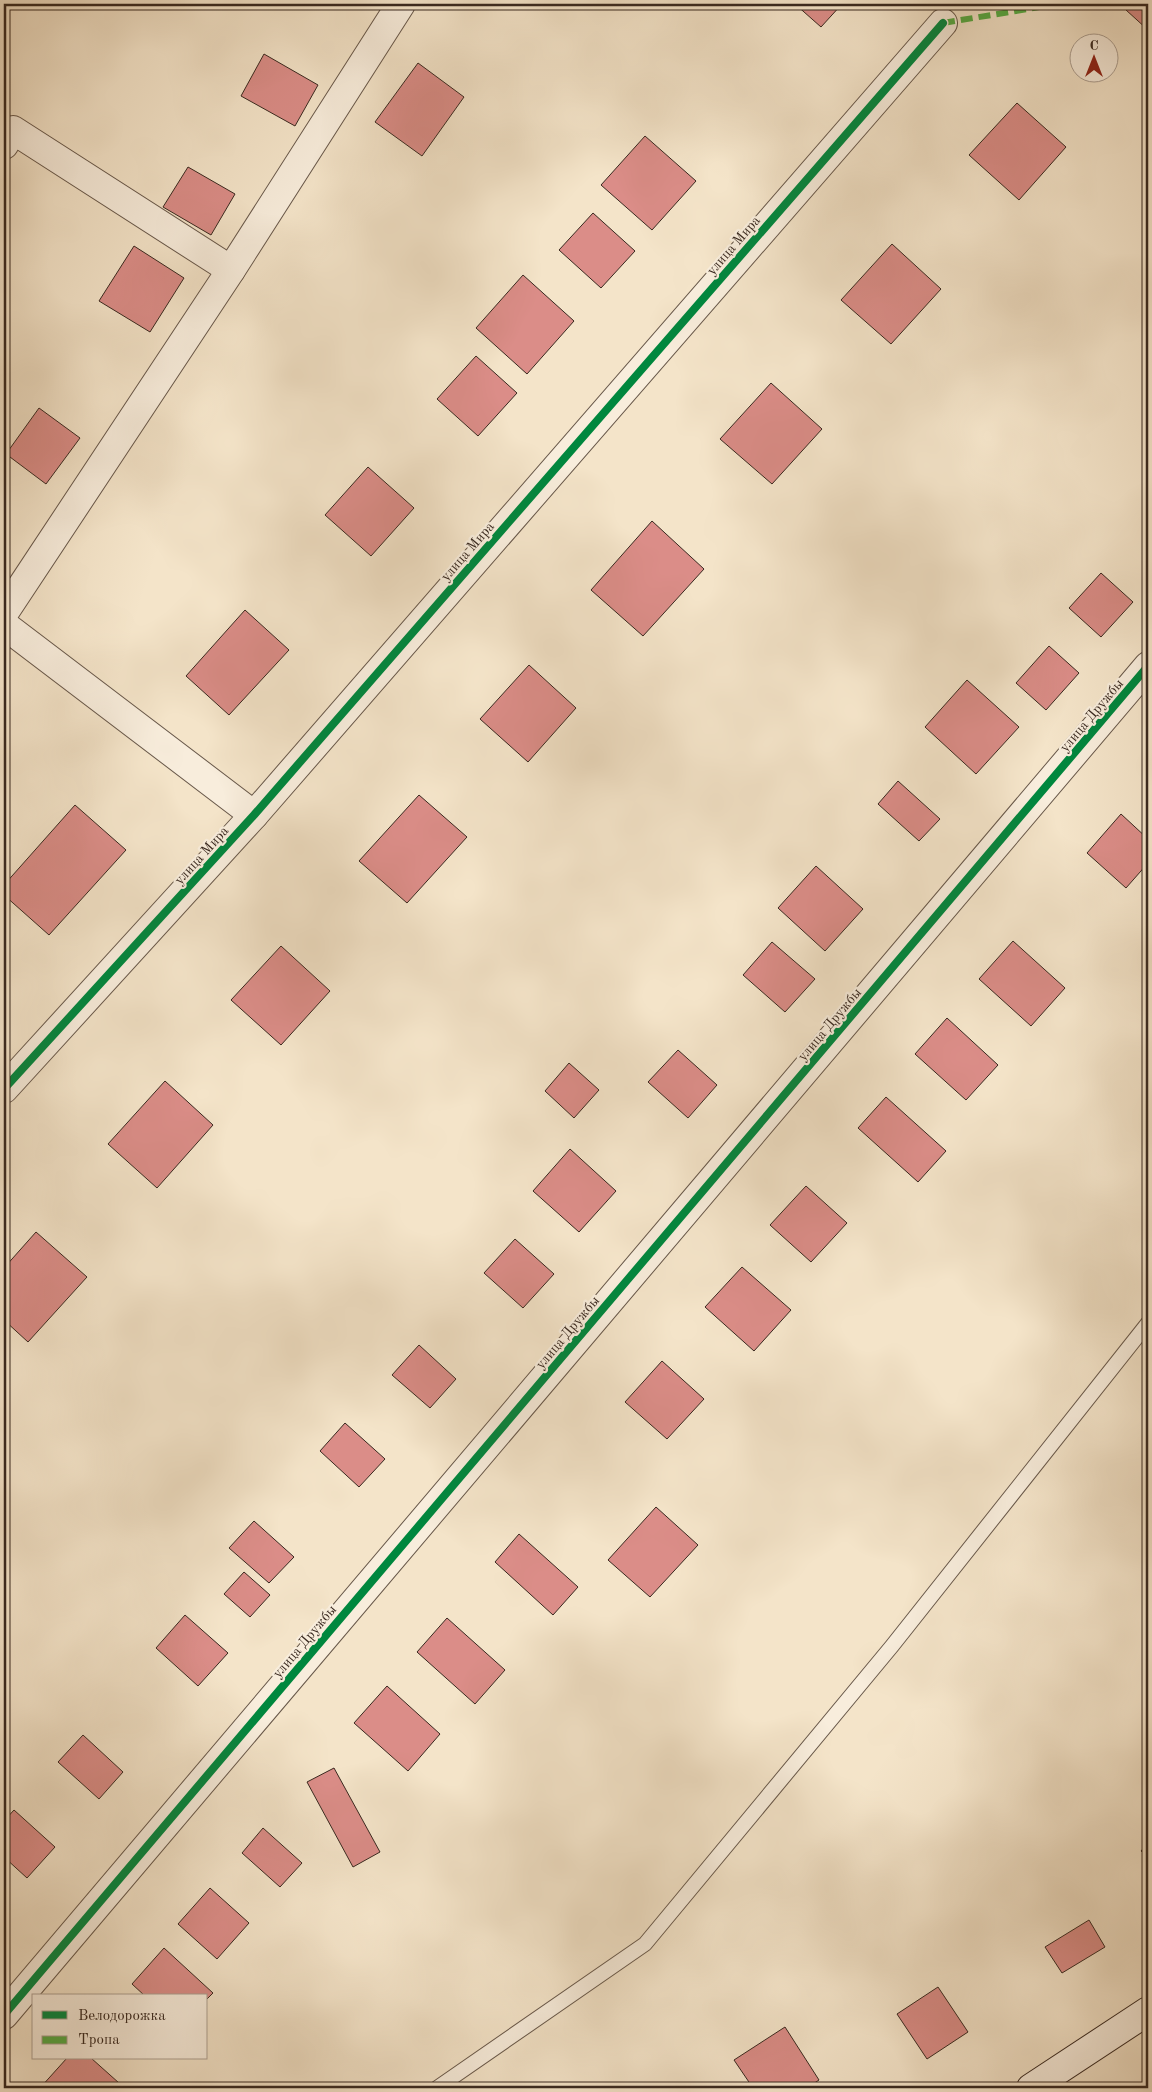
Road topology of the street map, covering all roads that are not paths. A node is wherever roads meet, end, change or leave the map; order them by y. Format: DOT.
graph roads {
  1 [pos="401,4"];
  2 [pos="943,23"];
  3 [pos="4,145"];
  4 [pos="231,270"];
  5 [pos="4,613"];
  6 [pos="4,624"];
  7 [pos="1148,666"];
  8 [pos="254,815"];
  9 [pos="4,1089"];
  10 [pos="1148,1323"];
  11 [pos="1148,2011"];
  12 [pos="4,2015"];
  13 [pos="437,2088"];
  14 [pos="1031,2088"];
  1 -- 4 [label="street"];
  2 -- 8 [label="street, улица Мира"];
  3 -- 4 [label="street"];
  4 -- 5 [label="street"];
  6 -- 8 [label="street"];
  7 -- 12 [label="street, улица Дружбы"];
  8 -- 9 [label="street, улица Мира"];
  10 -- 13 [label="lane"];
  11 -- 14 [label="street"];
}
